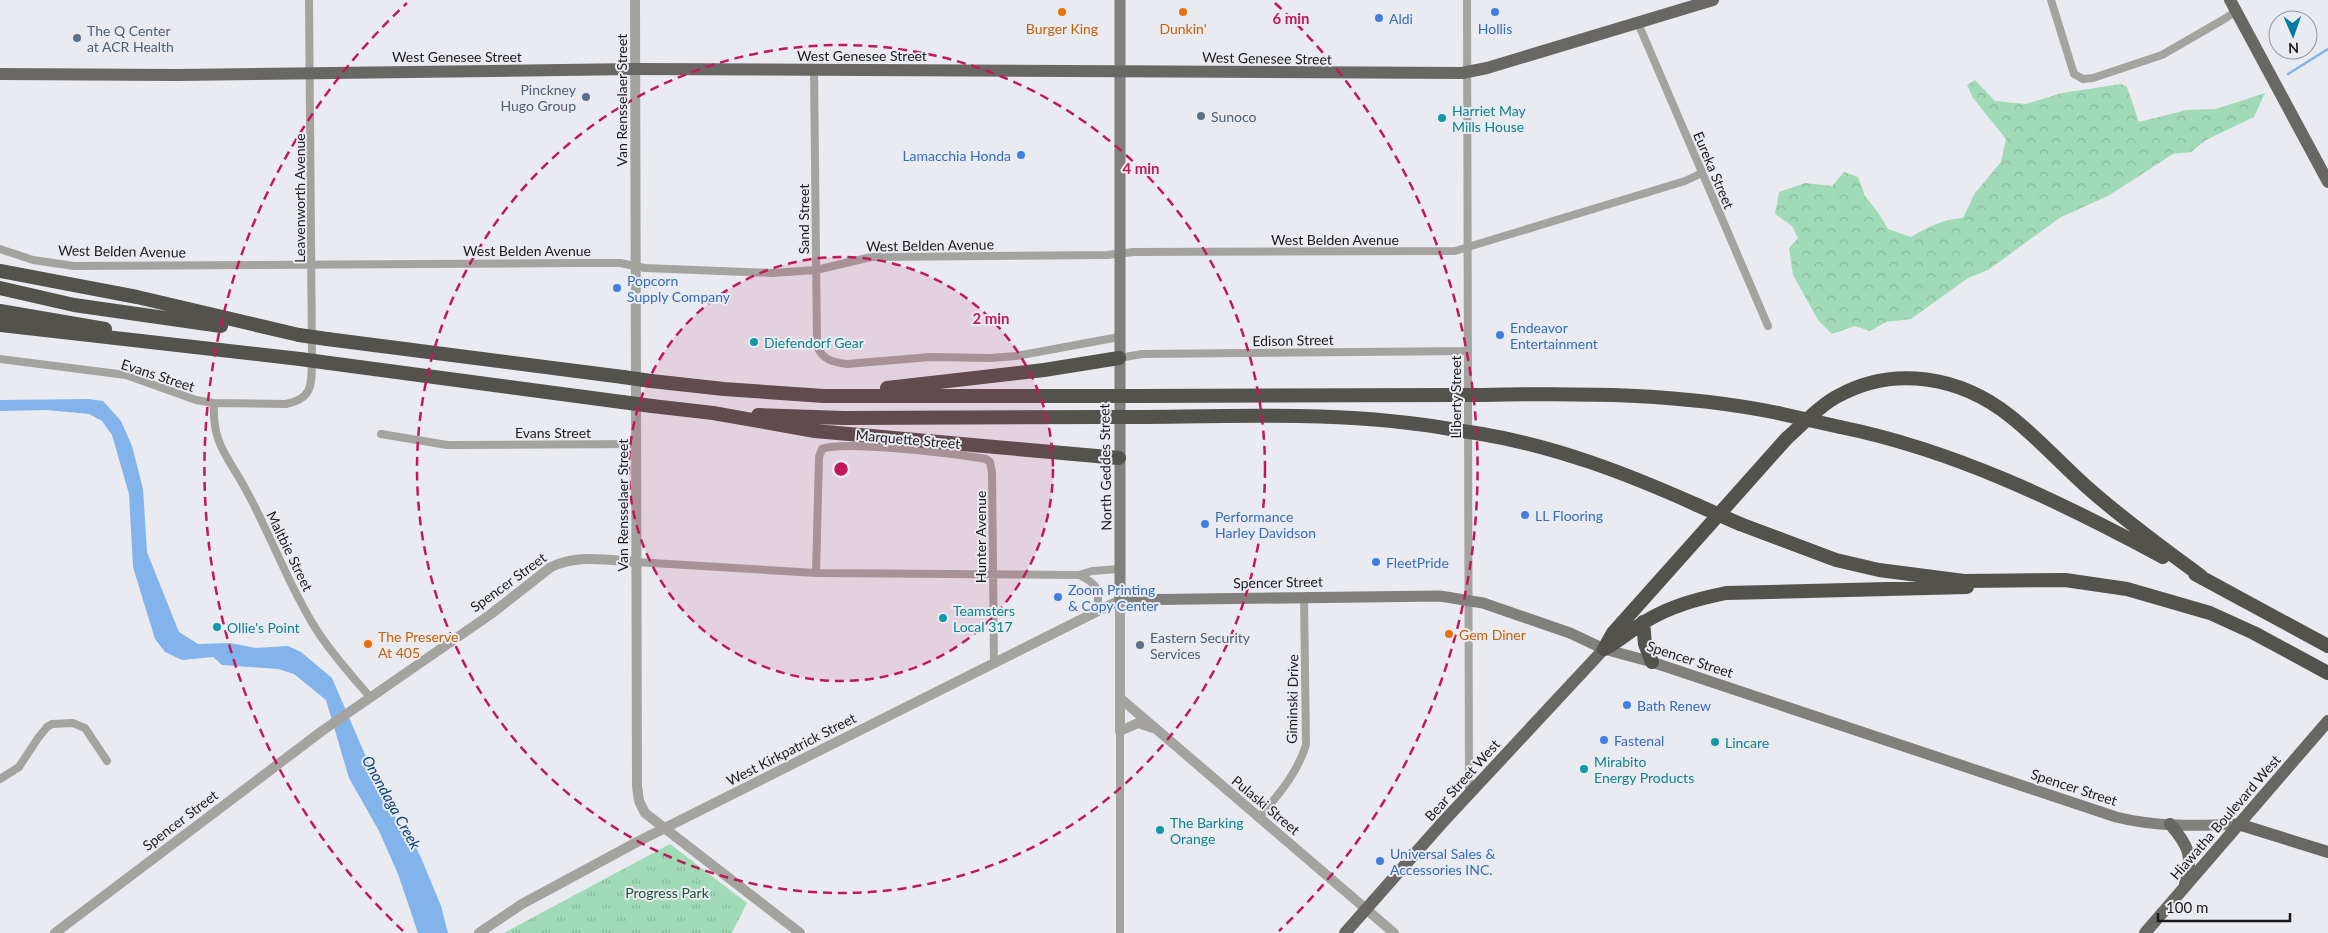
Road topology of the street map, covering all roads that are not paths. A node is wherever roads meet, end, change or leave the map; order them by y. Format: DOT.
graph roads {
  1 [pos="310,0"];
  2 [pos="635,0"];
  3 [pos="1120,0"];
  4 [pos="1467,0"];
  5 [pos="1713,0"];
  6 [pos="2052,0"];
  7 [pos="2233,5"];
  8 [pos="1638,23"];
  9 [pos="635,69"];
  10 [pos="814,69"];
  11 [pos="311,72"];
  12 [pos="1120,72"];
  13 [pos="1467,72"];
  14 [pos="0,74"];
  15 [pos="1702,173"];
  16 [pos="2328,182"];
  17 [pos="1467,248"];
  18 [pos="0,249"];
  19 [pos="1120,254"];
  20 [pos="312,264"];
  21 [pos="0,265"];
  22 [pos="636,267"];
  23 [pos="816,270"];
  24 [pos="0,271"];
  25 [pos="48,280"];
  26 [pos="0,288"];
  27 [pos="0,311"];
  28 [pos="0,325"];
  29 [pos="1768,326"];
  30 [pos="299,335"];
  31 [pos="1119,337"];
  32 [pos="204,347"];
  33 [pos="1468,351"];
  34 [pos="1119,358"];
  35 [pos="0,359"];
  36 [pos="307,394"];
  37 [pos="791,394"];
  38 [pos="214,403"];
  39 [pos="712,414"];
  40 [pos="381,434"];
  41 [pos="636,444"];
  42 [pos="1119,458"];
  43 [pos="992,472"];
  44 [pos="636,562"];
  45 [pos="1120,569"];
  46 [pos="816,573"];
  47 [pos="992,573"];
  48 [pos="1079,575"];
  49 [pos="2202,578"];
  50 [pos="2018,581"];
  51 [pos="1304,597"];
  52 [pos="1469,599"];
  53 [pos="1120,600"];
  54 [pos="1097,610"];
  55 [pos="1643,622"];
  56 [pos="2328,646"];
  57 [pos="1604,649"];
  58 [pos="994,662"];
  59 [pos="1652,662"];
  60 [pos="2328,673"];
  61 [pos="370,697"];
  62 [pos="1120,698"];
  63 [pos="2328,721"];
  64 [pos="1153,728"];
  65 [pos="1120,731"];
  66 [pos="107,761"];
  67 [pos="0,779"];
  68 [pos="1469,794"];
  69 [pos="1259,818"];
  70 [pos="2170,824"];
  71 [pos="2238,824"];
  72 [pos="666,828"];
  73 [pos="2328,852"];
  74 [pos="2184,889"];
  75 [pos="1366,910"];
  76 [pos="55,933"];
  77 [pos="479,933"];
  78 [pos="800,933"];
  79 [pos="1120,933"];
  80 [pos="1345,933"];
  81 [pos="1394,933"];
  82 [pos="2145,933"];
  1 -- 11 [label="street, Leavenworth Avenue"];
  2 -- 9 [label="street, Van Rensselaer Street"];
  3 -- 12 [label="main road, North Geddes Street"];
  4 -- 13 [label="street, Liberty Street"];
  5 -- 8 [label="main road, West Genesee Street"];
  6 -- 7 [label="street"];
  7 -- 16 [label="main road"];
  8 -- 13 [label="main road, West Genesee Street"];
  8 -- 15 [label="street, Eureka Street"];
  9 -- 10 [label="main road, West Genesee Street"];
  9 -- 11 [label="main road, West Genesee Street"];
  9 -- 22 [label="street, Van Rensselaer Street"];
  10 -- 12 [label="main road, West Genesee Street"];
  10 -- 23 [label="street, Sand Street"];
  11 -- 14 [label="main road, West Genesee Street"];
  11 -- 20 [label="street, Leavenworth Avenue"];
  12 -- 13 [label="main road, West Genesee Street"];
  12 -- 19 [label="main road, North Geddes Street"];
  13 -- 17 [label="street, Liberty Street"];
  15 -- 17 [label="street, West Belden Avenue"];
  15 -- 29 [label="street, Eureka Street"];
  17 -- 19 [label="street, West Belden Avenue"];
  17 -- 33 [label="street, Liberty Street"];
  18 -- 20 [label="street, West Belden Avenue"];
  19 -- 23 [label="street, West Belden Avenue"];
  19 -- 31 [label="main road, North Geddes Street"];
  20 -- 22 [label="street, West Belden Avenue"];
  20 -- 36 [label="street, Leavenworth Avenue"];
  21 -- 25 [label="highway"];
  22 -- 23 [label="street, West Belden Avenue"];
  22 -- 41 [label="street, Van Rensselaer Street"];
  23 -- 31 [label="street, Sand Street"];
  24 -- 25 [label="highway"];
  25 -- 30 [label="highway"];
  26 -- 30 [label="highway"];
  27 -- 32 [label="highway"];
  28 -- 32 [label="highway"];
  30 -- 37 [label="highway, bridge"];
  31 -- 34 [label="main road, North Geddes Street"];
  32 -- 39 [label="highway, bridge"];
  33 -- 34 [label="street, Edison Street"];
  33 -- 52 [label="street, Liberty Street"];
  34 -- 37 [label="highway"];
  34 -- 42 [label="main road, North Geddes Street"];
  35 -- 38 [label="street, Evans Street"];
  36 -- 38 [label="street, Evans Street"];
  37 -- 49 [label="highway, bridge"];
  38 -- 61 [label="street, Maltbie Street"];
  39 -- 42 [label="highway"];
  39 -- 50 [label="highway, bridge"];
  40 -- 41 [label="street, Evans Street"];
  41 -- 44 [label="street, Van Rensselaer Street"];
  42 -- 45 [label="main road, North Geddes Street"];
  43 -- 46 [label="street, Marquette Street"];
  43 -- 47 [label="street, Hunter Avenue"];
  44 -- 46 [label="street, Spencer Street"];
  44 -- 61 [label="street, Spencer Street"];
  44 -- 72 [label="street, Van Rensselaer Street"];
  45 -- 48 [label="street, Spencer Street"];
  45 -- 53 [label="main road, North Geddes Street"];
  46 -- 47 [label="street, Spencer Street"];
  47 -- 48 [label="street, Spencer Street"];
  47 -- 58 [label="street, Hunter Avenue"];
  48 -- 54 [label="street"];
  49 -- 56 [label="highway"];
  49 -- 57 [label="highway"];
  50 -- 55 [label="highway"];
  50 -- 60 [label="highway"];
  51 -- 52 [label="main road, Spencer Street"];
  51 -- 53 [label="main road, Spencer Street"];
  51 -- 69 [label="street, Giminski Drive"];
  52 -- 57 [label="main road, Spencer Street"];
  52 -- 68 [label="street, Liberty Street"];
  53 -- 54 [label="street, West Kirkpatrick Street"];
  53 -- 62 [label="street, North Geddes Street"];
  54 -- 58 [label="street, West Kirkpatrick Street"];
  55 -- 57 [label="highway"];
  55 -- 59 [label="highway"];
  57 -- 59 [label="main road, Spencer Street"];
  57 -- 68 [label="main road, Bear Street West"];
  58 -- 72 [label="street, West Kirkpatrick Street"];
  59 -- 70 [label="main road, Spencer Street"];
  61 -- 76 [label="street, Spencer Street"];
  62 -- 64 [label="street, Pulaski Street"];
  62 -- 65 [label="street, North Geddes Street"];
  63 -- 71 [label="main road, Hiawatha Boulevard West"];
  64 -- 65 [label="street"];
  64 -- 69 [label="street, Pulaski Street"];
  65 -- 79 [label="street, North Geddes Street"];
  66 -- 67 [label="street"];
  68 -- 75 [label="main road, Bear Street West"];
  69 -- 75 [label="street, Pulaski Street"];
  70 -- 71 [label="main road, Spencer Street"];
  70 -- 74 [label="main road"];
  71 -- 73 [label="main road"];
  71 -- 74 [label="main road, Hiawatha Boulevard West"];
  72 -- 77 [label="street, West Kirkpatrick Street"];
  72 -- 78 [label="street, Van Rensselaer Street"];
  74 -- 82 [label="main road, Hiawatha Boulevard West"];
  75 -- 80 [label="main road, Bear Street West"];
  75 -- 81 [label="street, Pulaski Street"];
}
